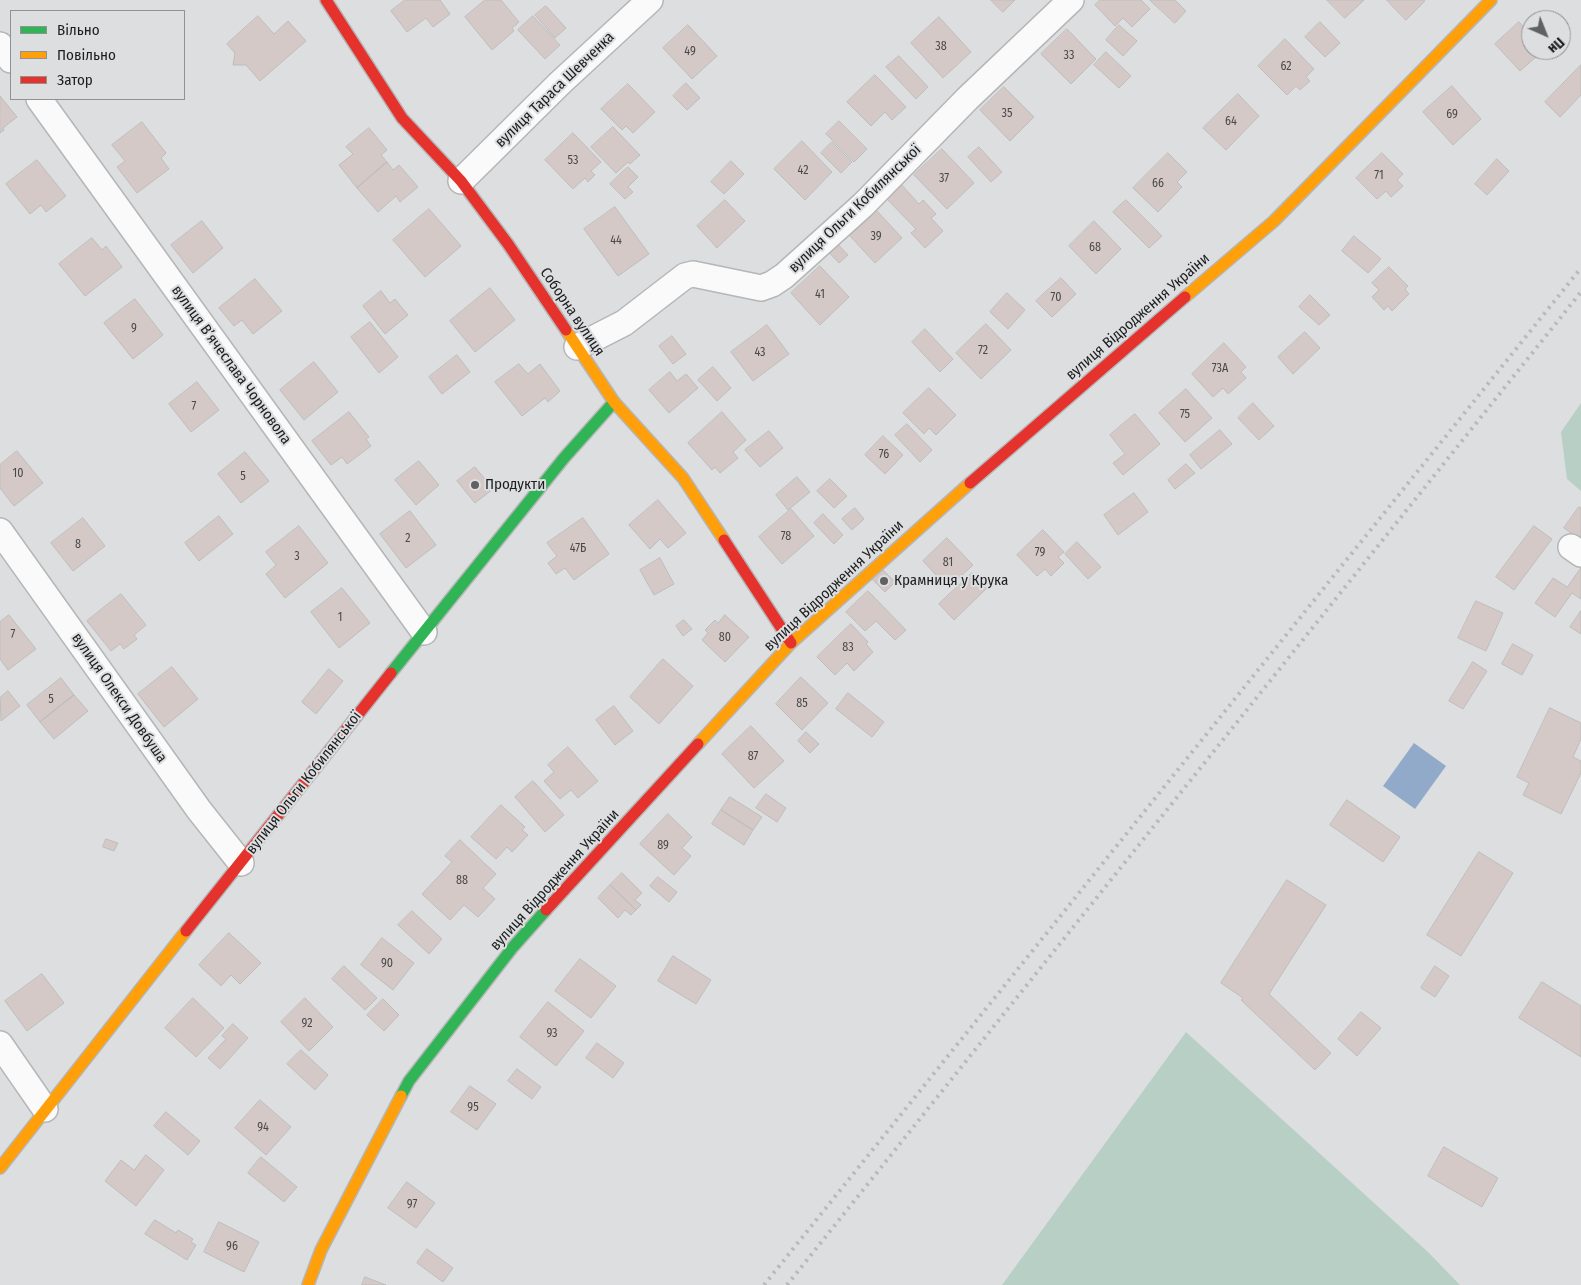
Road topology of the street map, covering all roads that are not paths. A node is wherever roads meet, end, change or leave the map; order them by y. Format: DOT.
graph roads {
  1 [pos="326,0"];
  2 [pos="650,0"];
  3 [pos="1071,0"];
  4 [pos="1490,0"];
  5 [pos="0,45"];
  6 [pos="10,59"];
  7 [pos="40,100"];
  8 [pos="461,181"];
  9 [pos="577,347"];
  10 [pos="614,402"];
  11 [pos="0,530"];
  12 [pos="424,632"];
  13 [pos="791,643"];
  14 [pos="241,863"];
  15 [pos="0,1044"];
  16 [pos="45,1109"];
  17 [pos="0,1168"];
  18 [pos="308,1285"];
  1 -- 8 [label="street, Соборна вулиця"];
  2 -- 8 [label="street, вулиця Тараса Шевченка"];
  3 -- 9 [label="street, вулиця Ольги Кобилянської"];
  4 -- 13 [label="street, вулиця Відродження України"];
  5 -- 6 [label="street"];
  7 -- 12 [label="street, вулиця Вʼячеслава Чорновола"];
  8 -- 9 [label="street, Соборна вулиця"];
  9 -- 10 [label="street, Соборна вулиця"];
  10 -- 12 [label="street, вулиця Ольги Кобилянської"];
  10 -- 13 [label="street, Соборна вулиця"];
  11 -- 14 [label="street, вулиця Олекси Довбуша"];
  12 -- 14 [label="street, вулиця Ольги Кобилянської"];
  13 -- 18 [label="street, вулиця Відродження України"];
  14 -- 16 [label="street, вулиця Ольги Кобилянської"];
  15 -- 16 [label="street"];
  16 -- 17 [label="street, вулиця Ольги Кобилянської"];
}
